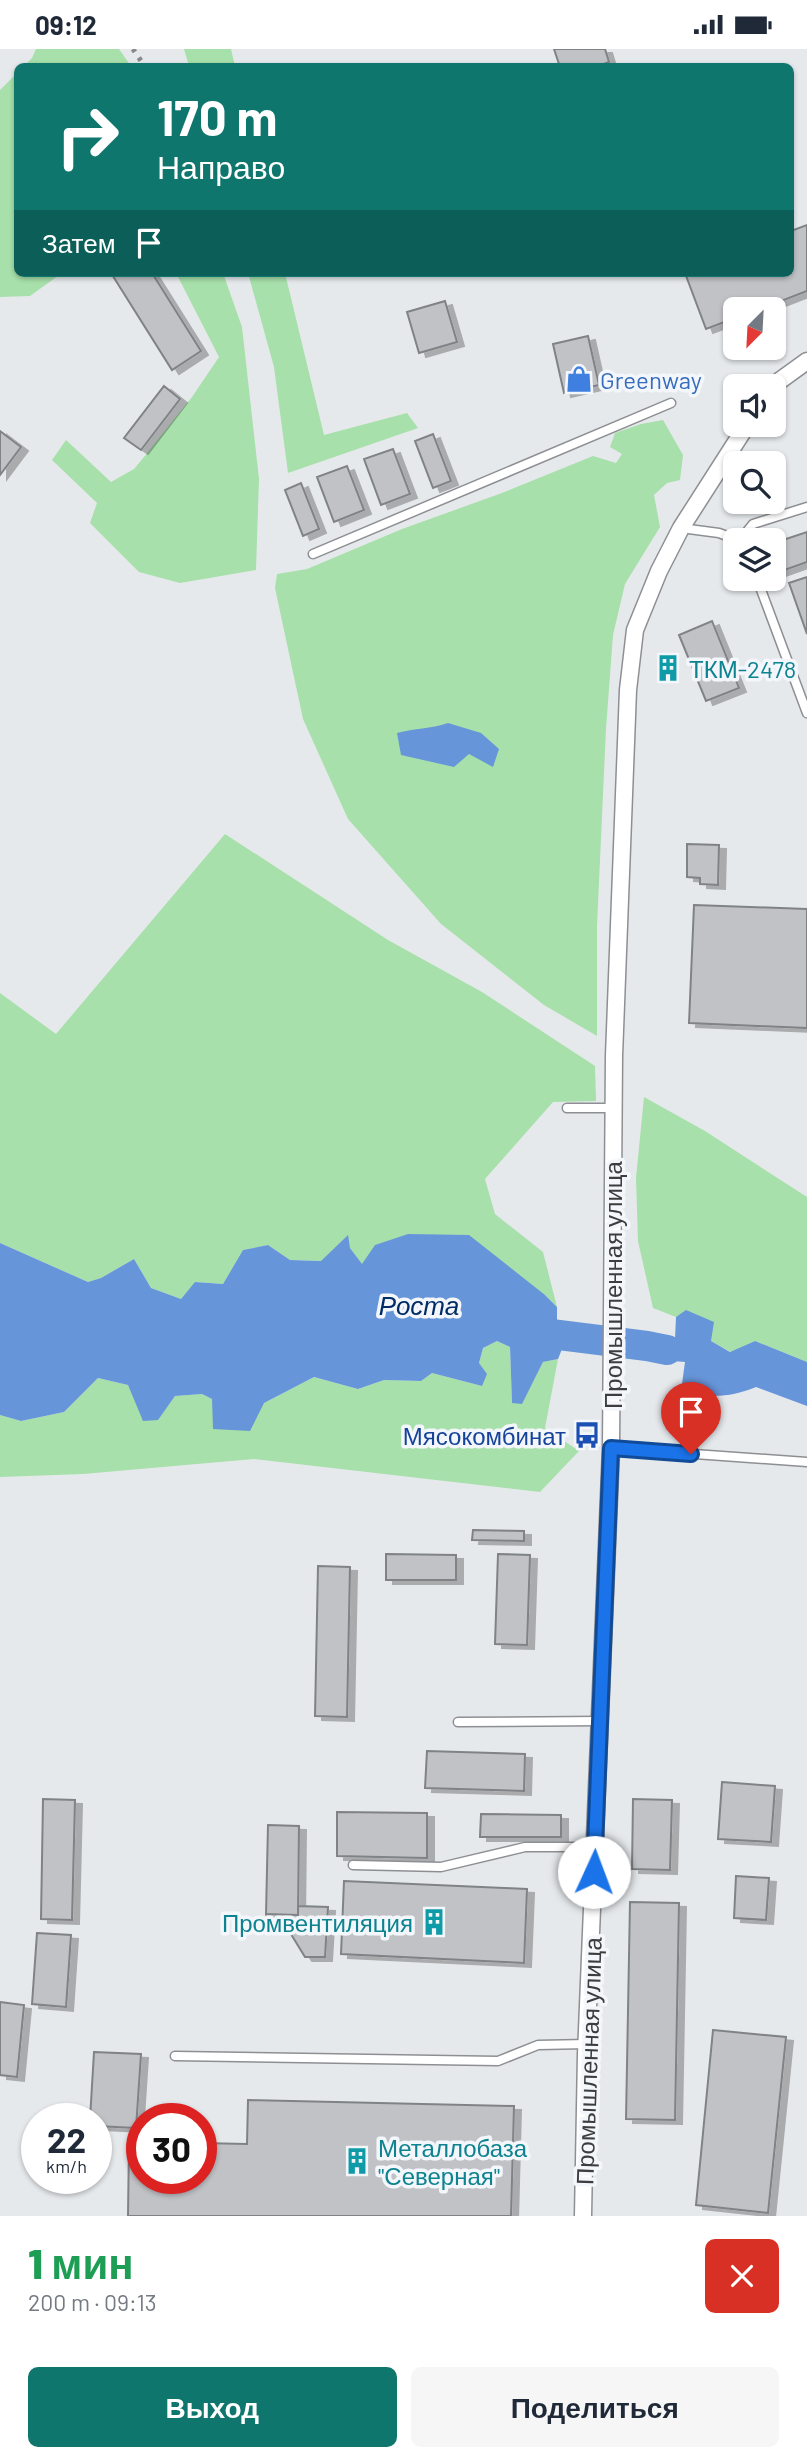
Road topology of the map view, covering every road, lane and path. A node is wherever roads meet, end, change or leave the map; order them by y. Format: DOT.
graph roads {
  1 [pos="807,361"];
  2 [pos="786,376"];
  3 [pos="671,403"];
  4 [pos="739,437"];
  5 [pos="807,507"];
  6 [pos="681,528"];
  7 [pos="750,528"];
  8 [pos="723,534"];
  9 [pos="313,554"];
  10 [pos="761,591"];
  11 [pos="807,713"];
  12 [pos="567,1108"];
  13 [pos="613,1108"];
  14 [pos="611,1448"];
  15 [pos="807,1462"];
  16 [pos="601,1721"];
  17 [pos="458,1722"];
  18 [pos="595,1847"];
  19 [pos="353,1865"];
  20 [pos="587,2044"];
  21 [pos="175,2056"];
  22 [pos="583,2216"];
  1 -- 2 [label="street"];
  3 -- 9 [label="lane"];
  4 -- 6 [label="street, Промышленная улица"];
  5 -- 7 [label="lane"];
  6 -- 8 [label="lane"];
  6 -- 13 [label="street, Промышленная улица"];
  10 -- 11 [label="lane"];
  12 -- 13 [label="lane"];
  13 -- 14 [label="street, Промышленная улица"];
  14 -- 15 [label="lane"];
  14 -- 16 [label="street, Промышленная улица"];
  16 -- 17 [label="lane"];
  16 -- 18 [label="street, Промышленная улица"];
  18 -- 19 [label="lane"];
  18 -- 20 [label="street, Промышленная улица"];
  20 -- 21 [label="lane"];
  20 -- 22 [label="street, Промышленная улица"];
}
